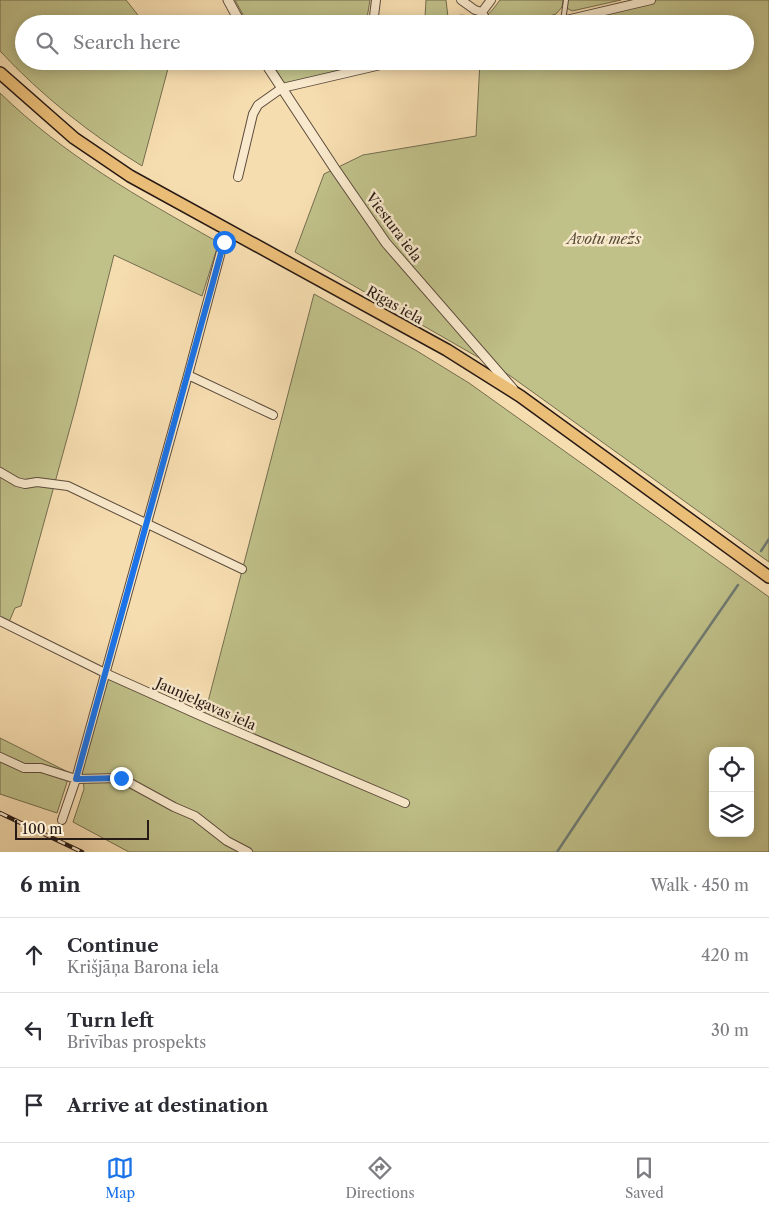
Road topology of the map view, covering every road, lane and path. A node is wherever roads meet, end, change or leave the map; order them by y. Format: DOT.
graph roads {
  1 [pos="228,0"];
  2 [pos="376,0"];
  3 [pos="461,0"];
  4 [pos="491,0"];
  5 [pos="566,0"];
  6 [pos="650,0"];
  7 [pos="482,12"];
  8 [pos="236,15"];
  9 [pos="374,15"];
  10 [pos="484,15"];
  11 [pos="564,15"];
  12 [pos="588,15"];
  13 [pos="270,70"];
  14 [pos="364,70"];
  15 [pos="357,72"];
  16 [pos="0,73"];
  17 [pos="282,88"];
  18 [pos="238,177"];
  19 [pos="226,229"];
  20 [pos="188,375"];
  21 [pos="520,396"];
  22 [pos="273,415"];
  23 [pos="0,472"];
  24 [pos="147,524"];
  25 [pos="242,569"];
  26 [pos="769,577"];
  27 [pos="0,621"];
  28 [pos="106,673"];
  29 [pos="0,756"];
  30 [pos="76,779"];
  31 [pos="406,803"];
  32 [pos="62,820"];
  33 [pos="248,852"];
  1 -- 8 [label="street"];
  2 -- 9 [label="street"];
  3 -- 7 [label="street"];
  4 -- 7 [label="street"];
  5 -- 11 [label="lane"];
  6 -- 12 [label="street"];
  7 -- 10 [label="street"];
  13 -- 17 [label="street, Viestura iela"];
  14 -- 15 [label="street"];
  15 -- 17 [label="street"];
  16 -- 19 [label="main road, Rīgas iela"];
  17 -- 18 [label="street"];
  17 -- 21 [label="street, Viestura iela"];
  19 -- 20 [label="street"];
  19 -- 21 [label="main road, Rīgas iela"];
  20 -- 22 [label="street"];
  20 -- 24 [label="street"];
  21 -- 26 [label="main road, Rīgas iela"];
  23 -- 24 [label="street"];
  24 -- 25 [label="street"];
  24 -- 28 [label="street"];
  27 -- 28 [label="street, Jaunjelgavas iela"];
  28 -- 30 [label="street"];
  28 -- 31 [label="street, Jaunjelgavas iela"];
  29 -- 30 [label="street"];
  30 -- 32 [label="street"];
  30 -- 33 [label="street"];
}
